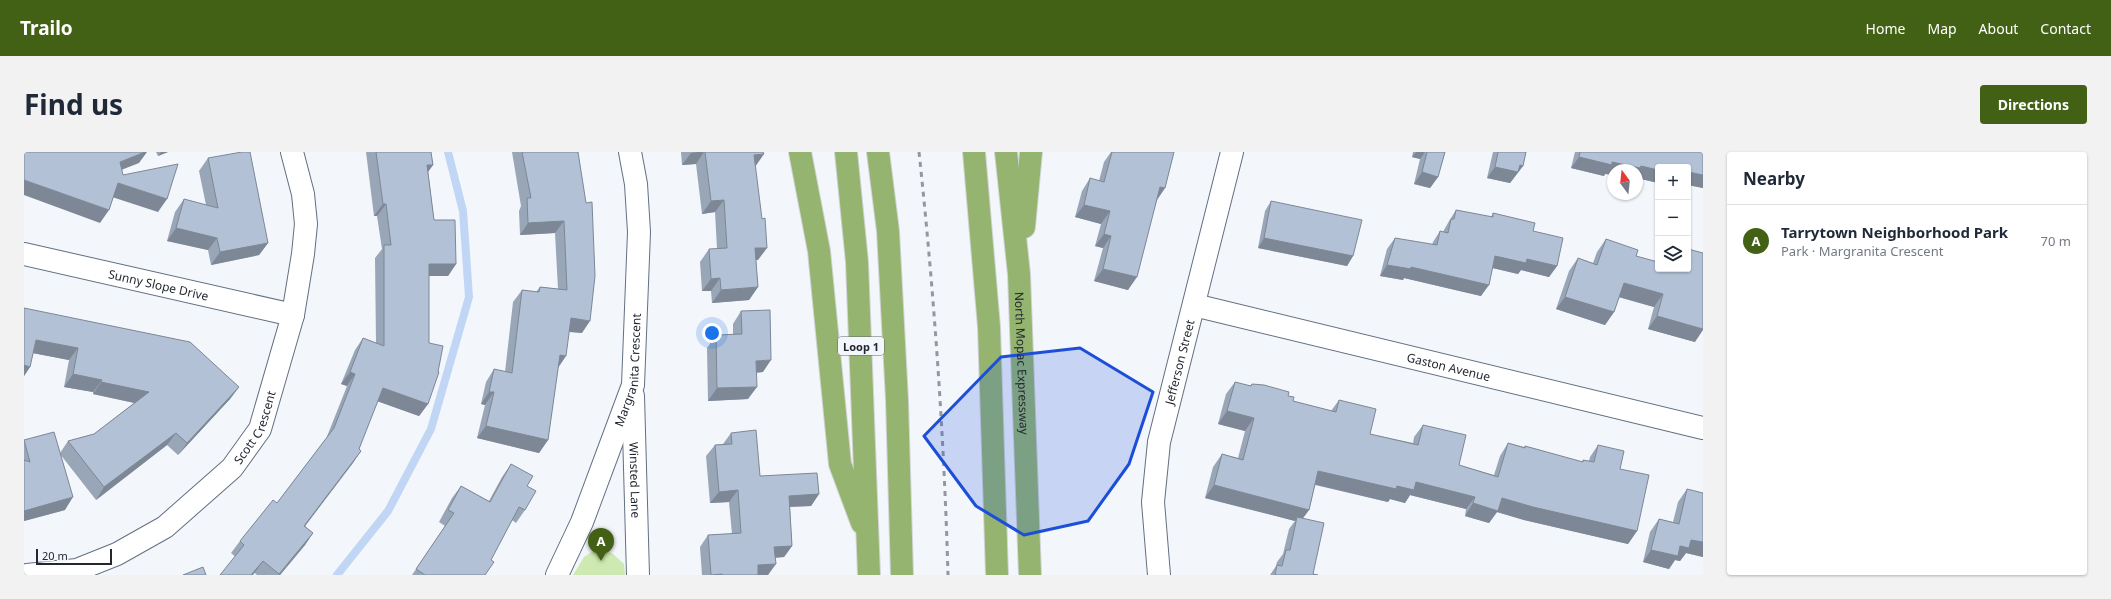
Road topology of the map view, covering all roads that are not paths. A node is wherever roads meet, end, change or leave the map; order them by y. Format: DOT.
graph roads {
  1 [pos="292,152"];
  2 [pos="630,152"];
  3 [pos="800,152"];
  4 [pos="846,152"];
  5 [pos="878,152"];
  6 [pos="974,152"];
  7 [pos="1006,152"];
  8 [pos="1031,152"];
  9 [pos="1232,152"];
  10 [pos="24,254"];
  11 [pos="1019,274"];
  12 [pos="1194,305"];
  13 [pos="292,315"];
  14 [pos="633,385"];
  15 [pos="1703,428"];
  16 [pos="868,541"];
  17 [pos="27,575"];
  18 [pos="557,575"];
  19 [pos="638,575"];
  20 [pos="869,575"];
  21 [pos="902,575"];
  22 [pos="997,575"];
  23 [pos="1030,575"];
  24 [pos="1160,575"];
  1 -- 13 [label="street, Scott Crescent"];
  2 -- 14 [label="street, Margranita Crescent"];
  3 -- 16 [label="highway"];
  4 -- 16 [label="highway, Loop 1"];
  5 -- 21 [label="highway"];
  6 -- 22 [label="highway"];
  7 -- 11 [label="highway, North Mopac Expressway"];
  8 -- 11 [label="highway"];
  9 -- 12 [label="street, Jefferson Street"];
  10 -- 13 [label="street, Sunny Slope Drive"];
  11 -- 23 [label="highway, North Mopac Expressway"];
  12 -- 15 [label="street, Gaston Avenue"];
  12 -- 24 [label="street, Jefferson Street"];
  13 -- 17 [label="street, Scott Crescent"];
  14 -- 18 [label="street, Margranita Crescent"];
  14 -- 19 [label="street, Winsted Lane"];
  16 -- 20 [label="highway, Loop 1"];
}
